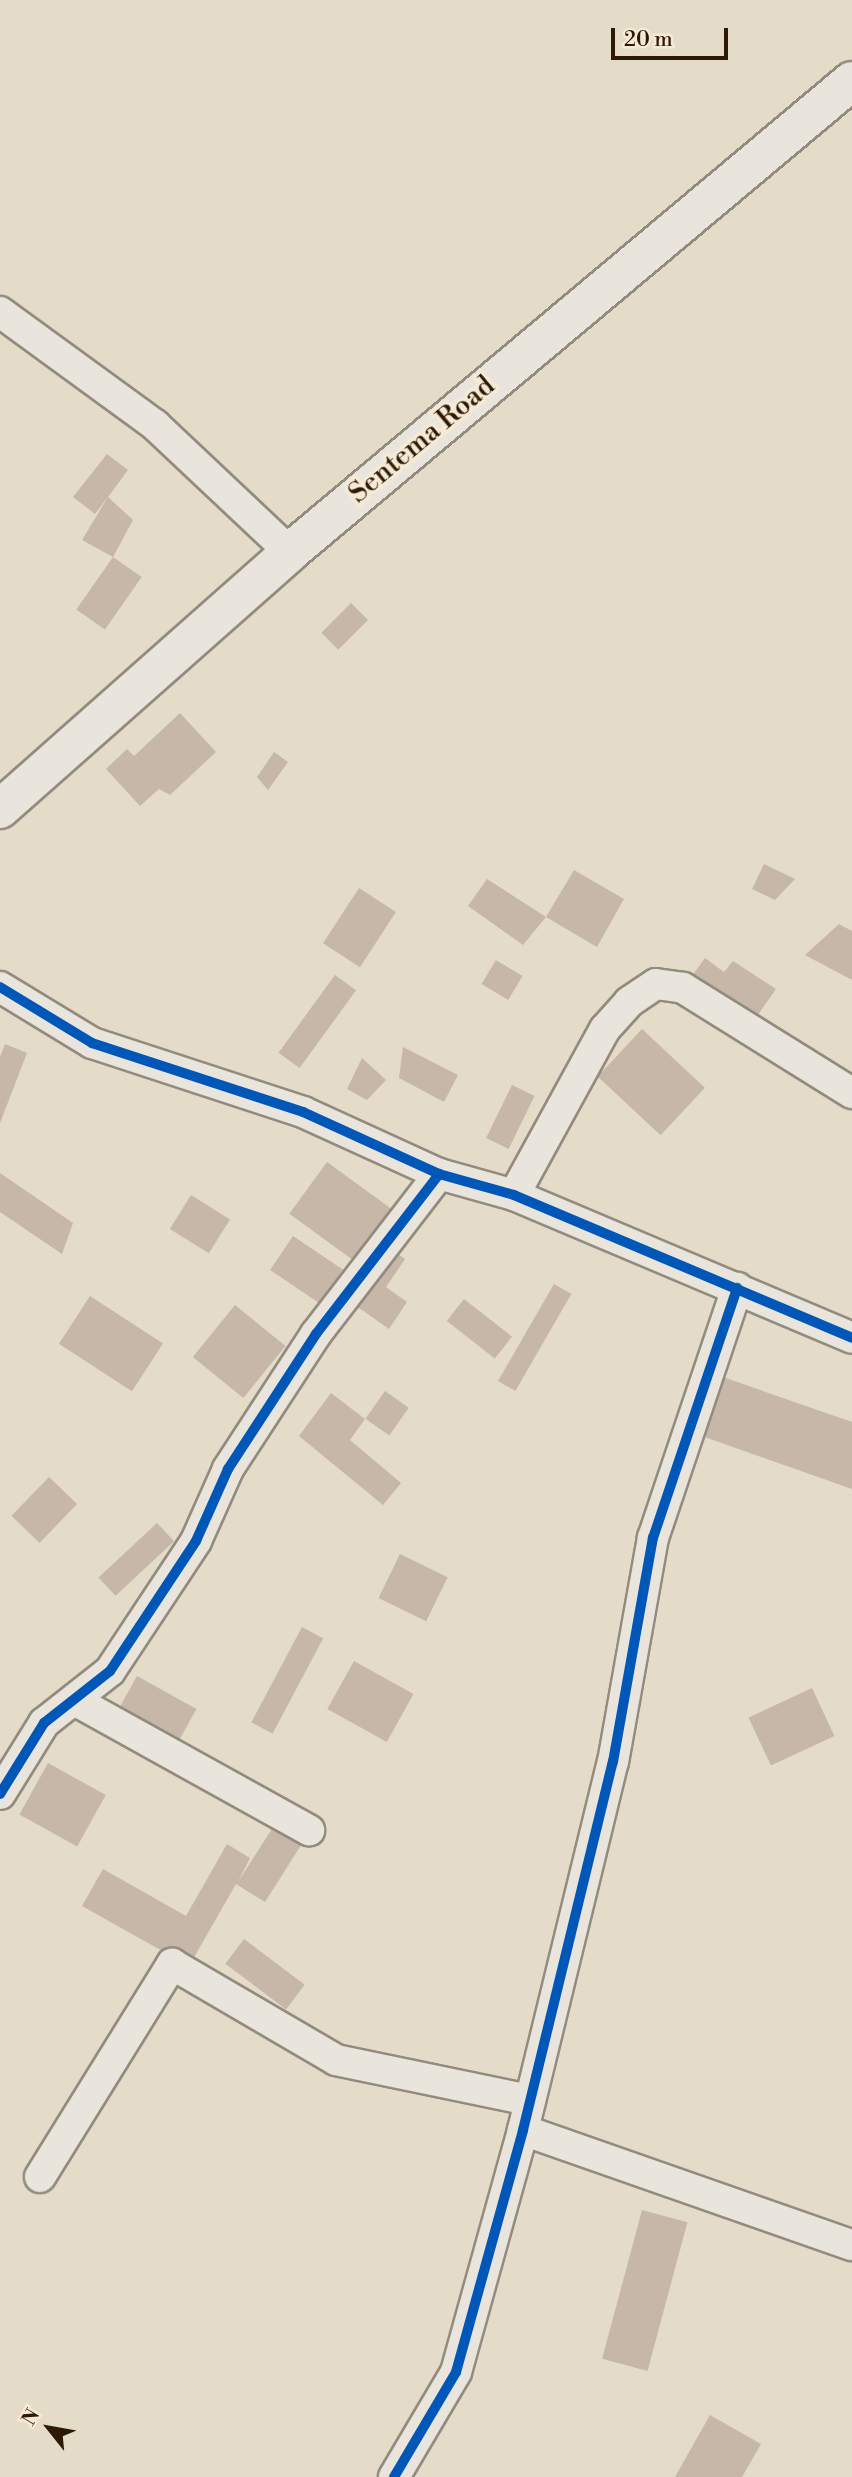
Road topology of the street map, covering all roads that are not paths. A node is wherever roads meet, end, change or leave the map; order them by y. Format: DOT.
graph roads {
  1 [pos="852,81"];
  2 [pos="0,312"];
  3 [pos="290,552"];
  4 [pos="0,808"];
  5 [pos="0,986"];
  6 [pos="852,1093"];
  7 [pos="439,1174"];
  8 [pos="514,1195"];
  9 [pos="737,1288"];
  10 [pos="852,1338"];
  11 [pos="74,1700"];
  12 [pos="0,1794"];
  13 [pos="309,1830"];
  14 [pos="530,2100"];
  15 [pos="523,2130"];
  16 [pos="40,2176"];
  17 [pos="852,2245"];
  18 [pos="394,2477"];
  1 -- 3 [label="main road, Sentema Road"];
  2 -- 3 [label="street"];
  3 -- 4 [label="main road, Sentema Road"];
  5 -- 7 [label="street"];
  6 -- 8 [label="street"];
  7 -- 8 [label="street"];
  7 -- 11 [label="street"];
  8 -- 9 [label="street"];
  9 -- 10 [label="street"];
  9 -- 14 [label="street"];
  11 -- 12 [label="street"];
  11 -- 13 [label="street"];
  14 -- 15 [label="street"];
  14 -- 16 [label="street"];
  15 -- 17 [label="street"];
  15 -- 18 [label="street"];
}
